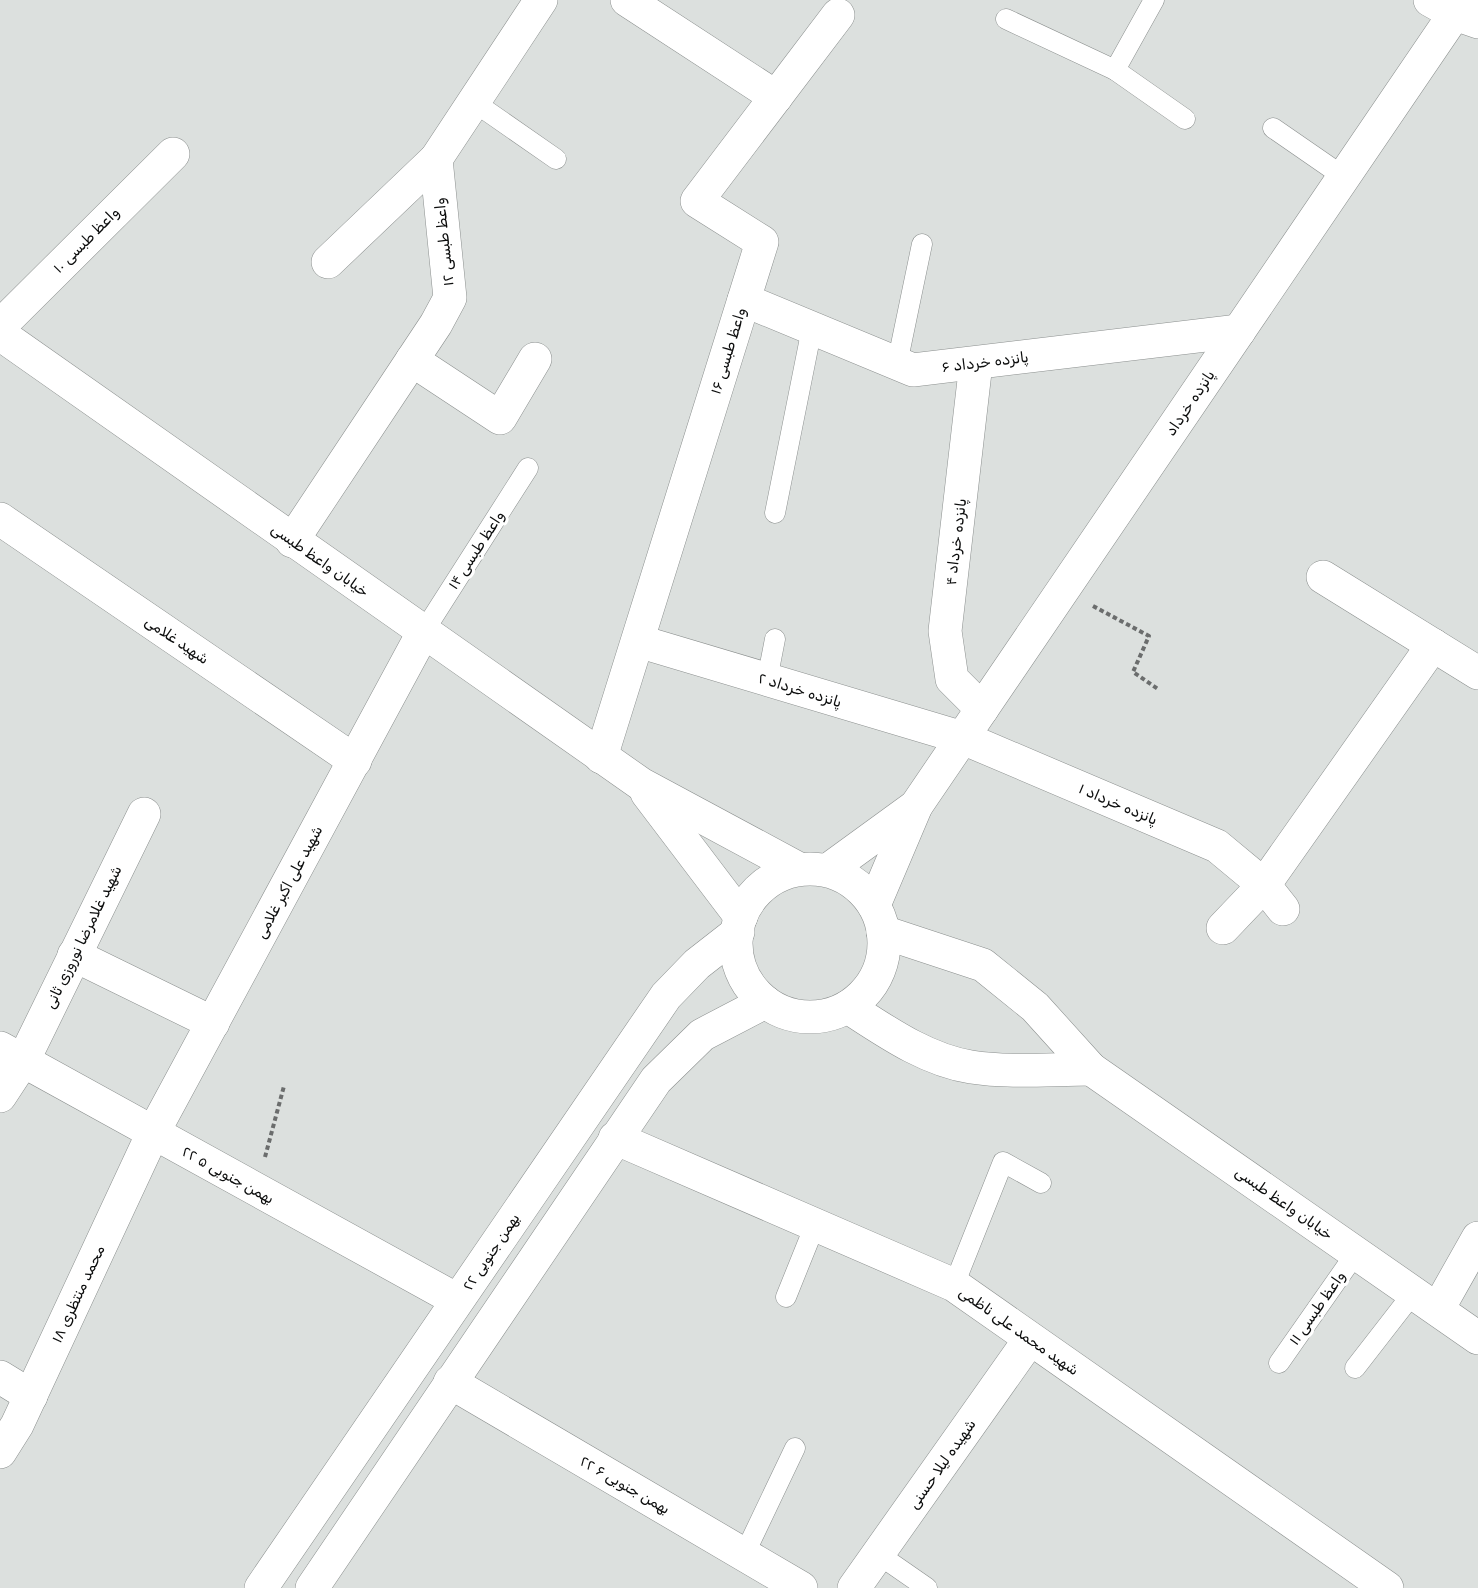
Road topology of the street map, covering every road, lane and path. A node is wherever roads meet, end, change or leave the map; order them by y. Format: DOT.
graph roads {
  1 [pos="541,0"];
  2 [pos="627,0"];
  3 [pos="1154,0"];
  4 [pos="1457,9"];
  5 [pos="838,15"];
  6 [pos="1006,19"];
  7 [pos="1115,70"];
  8 [pos="776,97"];
  9 [pos="474,102"];
  10 [pos="1185,119"];
  11 [pos="1273,128"];
  12 [pos="173,154"];
  13 [pos="436,159"];
  14 [pos="556,159"];
  15 [pos="1344,177"];
  16 [pos="922,244"];
  17 [pos="328,262"];
  18 [pos="744,300"];
  19 [pos="0,326"];
  20 [pos="812,328"];
  21 [pos="1239,331"];
  22 [pos="0,334"];
  23 [pos="535,359"];
  24 [pos="412,360"];
  25 [pos="976,363"];
  26 [pos="897,364"];
  27 [pos="528,468"];
  28 [pos="775,513"];
  29 [pos="0,519"];
  30 [pos="292,541"];
  31 [pos="1323,577"];
  32 [pos="1063,590"];
  33 [pos="424,631"];
  34 [pos="775,639"];
  35 [pos="638,641"];
  36 [pos="1433,645"];
  37 [pos="1478,673"];
  38 [pos="767,680"];
  39 [pos="1158,689"];
  40 [pos="982,710"];
  41 [pos="963,738"];
  42 [pos="601,757"];
  43 [pos="354,761"];
  44 [pos="641,784"];
  45 [pos="916,807"];
  46 [pos="144,814"];
  47 [pos="814,870"];
  48 [pos="1273,897"];
  49 [pos="879,918"];
  50 [pos="739,924"];
  51 [pos="1222,928"];
  52 [pos="74,955"];
  53 [pos="765,1002"];
  54 [pos="848,1007"];
  55 [pos="213,1023"];
  56 [pos="12,1054"];
  57 [pos="1091,1069"];
  58 [pos="284,1086"];
  59 [pos="0,1096"];
  60 [pos="153,1133"];
  61 [pos="615,1138"];
  62 [pos="1041,1183"];
  63 [pos="256,1190"];
  64 [pos="815,1225"];
  65 [pos="1478,1238"];
  66 [pos="1356,1253"];
  67 [pos="954,1285"];
  68 [pos="786,1298"];
  69 [pos="457,1300"];
  70 [pos="1426,1301"];
  71 [pos="1478,1338"];
  72 [pos="1030,1339"];
  73 [pos="1279,1363"];
  74 [pos="1355,1368"];
  75 [pos="0,1377"];
  76 [pos="450,1382"];
  77 [pos="31,1396"];
  78 [pos="795,1448"];
  79 [pos="0,1452"];
  80 [pos="878,1554"];
  81 [pos="744,1555"];
  82 [pos="268,1586"];
  83 [pos="312,1588"];
  84 [pos="801,1588"];
  85 [pos="854,1588"];
  86 [pos="927,1588"];
  87 [pos="1387,1588"];
  1 -- 9 [label="street"];
  2 -- 8 [label="street"];
  3 -- 7 [label="lane"];
  4 -- 15 [label="street, پانزده خرداد"];
  5 -- 8 [label="street, واعظ طبسی ۱۶"];
  6 -- 7 [label="lane"];
  7 -- 10 [label="lane"];
  8 -- 18 [label="street, واعظ طبسی ۱۶"];
  9 -- 13 [label="street"];
  9 -- 14 [label="lane"];
  11 -- 15 [label="lane"];
  12 -- 19 [label="street, واعظ طبسی ۱۰"];
  13 -- 17 [label="street"];
  13 -- 24 [label="street, واعظ طبسی ۱۲"];
  15 -- 21 [label="street, پانزده خرداد"];
  16 -- 26 [label="lane"];
  18 -- 20 [label="street, پانزده خرداد ۶"];
  18 -- 35 [label="street, واعظ طبسی ۱۶"];
  20 -- 26 [label="street, پانزده خرداد ۶"];
  20 -- 28 [label="lane"];
  21 -- 25 [label="street, پانزده خرداد ۶"];
  21 -- 32 [label="street, پانزده خرداد"];
  22 -- 30 [label="street, خیابان واعظ طبسی"];
  23 -- 24 [label="street"];
  24 -- 30 [label="street, واعظ طبسی ۱۲"];
  25 -- 26 [label="street, پانزده خرداد ۶"];
  25 -- 40 [label="street, پانزده خرداد ۴"];
  27 -- 33 [label="lane, واعظ طبسی ۱۴"];
  29 -- 43 [label="street, شهید غلامی"];
  30 -- 33 [label="street, خیابان واعظ طبسی"];
  31 -- 36 [label="street"];
  32 -- 39 [label="path"];
  32 -- 40 [label="street, پانزده خرداد"];
  33 -- 42 [label="street, خیابان واعظ طبسی"];
  33 -- 43 [label="street, شهید علی اکبر غلامی"];
  34 -- 38 [label="lane"];
  35 -- 38 [label="street, پانزده خرداد ۲"];
  35 -- 42 [label="street, واعظ طبسی ۱۶"];
  36 -- 37 [label="street"];
  36 -- 48 [label="street"];
  38 -- 41 [label="street, پانزده خرداد ۲"];
  40 -- 41 [label="street, پانزده خرداد"];
  41 -- 45 [label="street, پانزده خرداد"];
  41 -- 48 [label="street, پانزده خرداد ۱"];
  42 -- 44 [label="street, خیابان واعظ طبسی"];
  43 -- 55 [label="street, شهید علی اکبر غلامی"];
  44 -- 47 [label="street"];
  44 -- 50 [label="street"];
  45 -- 47 [label="street"];
  45 -- 49 [label="street"];
  46 -- 52 [label="street, شهید غلامرضا نوروزی ثانی"];
  47 -- 49 [label="street"];
  47 -- 50 [label="street"];
  48 -- 51 [label="street"];
  49 -- 54 [label="street"];
  49 -- 57 [label="street, خیابان واعظ طبسی"];
  50 -- 53 [label="street"];
  50 -- 69 [label="street, ۲۲ بهمن جنوبی"];
  52 -- 55 [label="street"];
  52 -- 56 [label="street, شهید غلامرضا نوروزی ثانی"];
  53 -- 54 [label="street"];
  53 -- 61 [label="street"];
  54 -- 57 [label="street"];
  55 -- 60 [label="street, شهید علی اکبر غلامی"];
  56 -- 59 [label="street, شهید غلامرضا نوروزی ثانی"];
  56 -- 60 [label="street, ۲۲ بهمن جنوبی ۵"];
  57 -- 66 [label="street, خیابان واعظ طبسی"];
  58 -- 63 [label="path"];
  60 -- 63 [label="street, ۲۲ بهمن جنوبی ۵"];
  60 -- 77 [label="street, محمد منتظری ۱۸"];
  61 -- 64 [label="street, شهید محمد علی ناظمی"];
  61 -- 76 [label="street"];
  62 -- 67 [label="lane"];
  63 -- 69 [label="street, ۲۲ بهمن جنوبی ۵"];
  64 -- 67 [label="street, شهید محمد علی ناظمی"];
  64 -- 68 [label="lane"];
  65 -- 70 [label="street"];
  66 -- 70 [label="street, خیابان واعظ طبسی"];
  66 -- 73 [label="lane, واعظ طبسی ۱۱"];
  67 -- 72 [label="street, شهید محمد علی ناظمی"];
  69 -- 82 [label="street, ۲۲ بهمن جنوبی"];
  70 -- 71 [label="street, خیابان واعظ طبسی"];
  70 -- 74 [label="lane"];
  72 -- 80 [label="street, شهیده لیلا حسنی"];
  72 -- 87 [label="street, شهید محمد علی ناظمی"];
  75 -- 77 [label="street"];
  76 -- 81 [label="street, ۲۲ بهمن جنوبی ۶"];
  76 -- 83 [label="street"];
  77 -- 79 [label="street, محمد منتظری ۱۸"];
  78 -- 81 [label="lane"];
  80 -- 85 [label="street, شهیده لیلا حسنی"];
  80 -- 86 [label="lane"];
  81 -- 84 [label="street, ۲۲ بهمن جنوبی ۶"];
}
